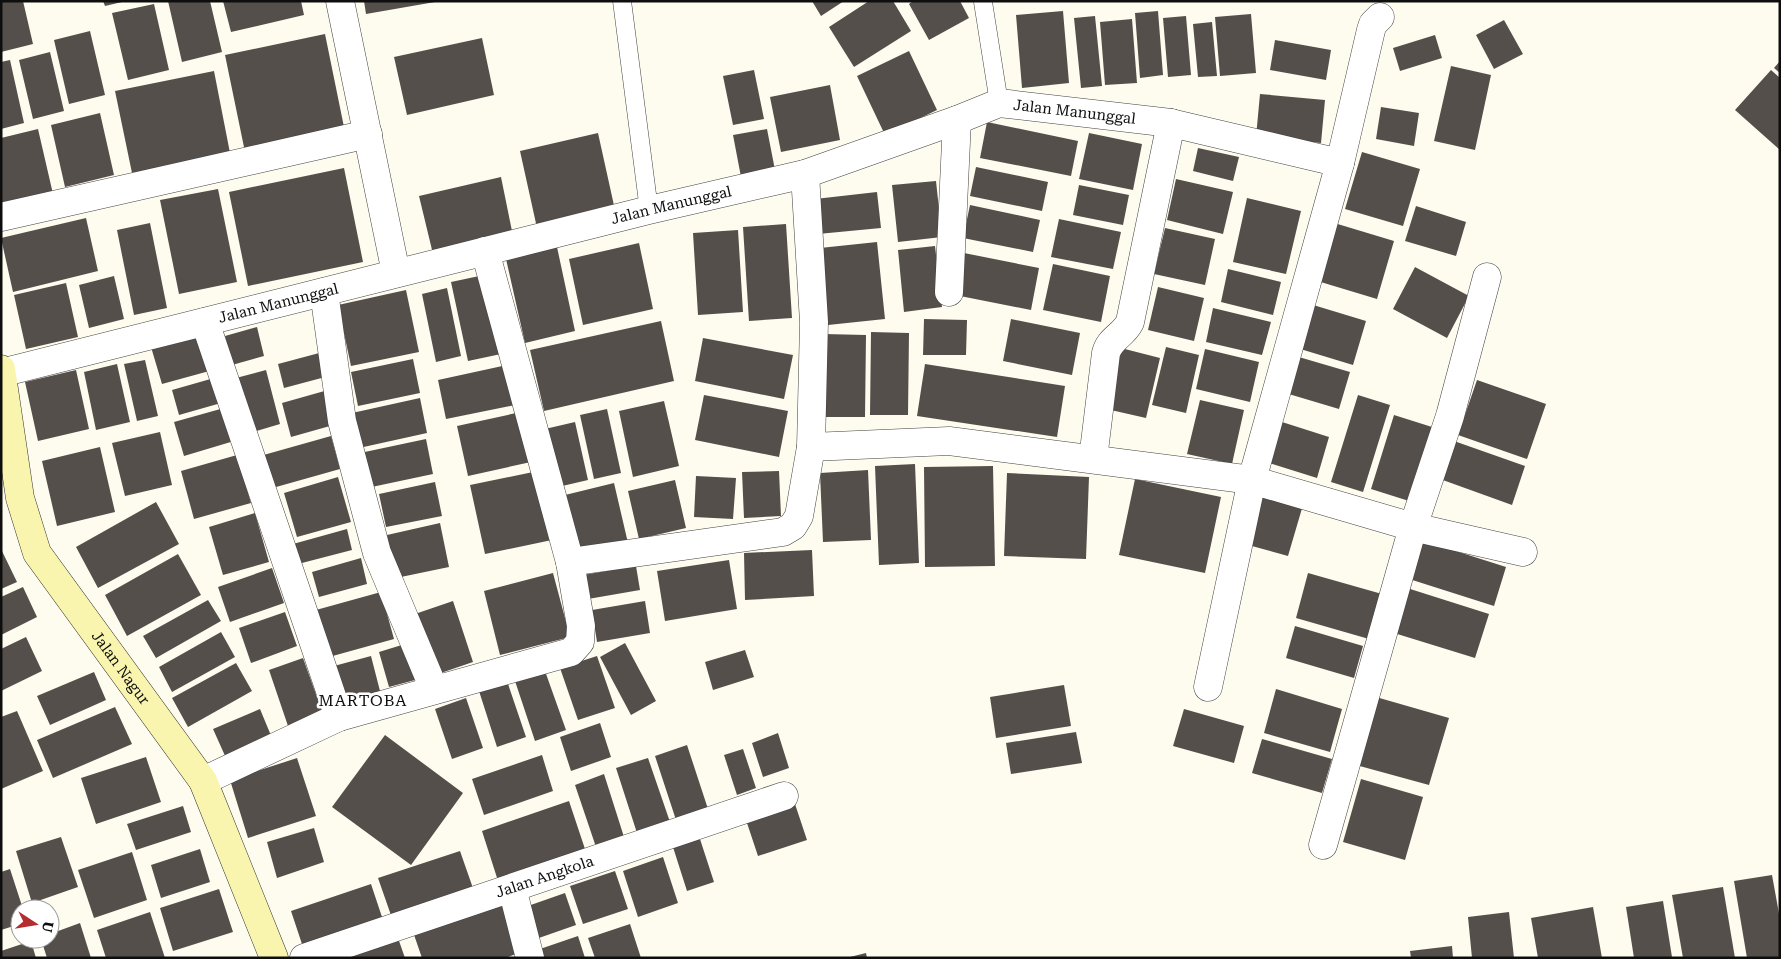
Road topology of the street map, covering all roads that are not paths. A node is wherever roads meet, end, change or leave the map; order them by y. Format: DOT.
graph roads {
  1 [pos="340,1"];
  2 [pos="622,1"];
  3 [pos="983,2"];
  4 [pos="1380,17"];
  5 [pos="999,103"];
  6 [pos="957,120"];
  7 [pos="1171,123"];
  8 [pos="368,134"];
  9 [pos="1340,164"];
  10 [pos="806,174"];
  11 [pos="649,210"];
  12 [pos="1,217"];
  13 [pos="485,251"];
  14 [pos="396,274"];
  15 [pos="1487,277"];
  16 [pos="324,292"];
  17 [pos="949,292"];
  18 [pos="205,322"];
  19 [pos="2,371"];
  20 [pos="811,446"];
  21 [pos="1092,459"];
  22 [pos="1252,480"];
  23 [pos="1413,527"];
  24 [pos="1523,552"];
  25 [pos="570,562"];
  26 [pos="1208,687"];
  27 [pos="434,689"];
  28 [pos="339,717"];
  29 [pos="203,781"];
  30 [pos="784,796"];
  31 [pos="1323,845"];
  32 [pos="512,888"];
  33 [pos="274,958"];
  34 [pos="304,958"];
  35 [pos="530,958"];
  1 -- 8 [label="street"];
  2 -- 11 [label="lane"];
  3 -- 5 [label="lane"];
  4 -- 9 [label="street"];
  5 -- 6 [label="street, Jalan Manunggal"];
  5 -- 7 [label="street, Jalan Manunggal"];
  6 -- 10 [label="street, Jalan Manunggal"];
  6 -- 17 [label="street"];
  7 -- 9 [label="street, Jalan Manunggal"];
  7 -- 21 [label="street"];
  8 -- 12 [label="street"];
  8 -- 14 [label="street"];
  9 -- 22 [label="street"];
  10 -- 11 [label="street, Jalan Manunggal"];
  10 -- 20 [label="street"];
  11 -- 13 [label="street, Jalan Manunggal"];
  13 -- 14 [label="street, Jalan Manunggal"];
  13 -- 25 [label="street"];
  14 -- 16 [label="street, Jalan Manunggal"];
  15 -- 23 [label="street"];
  16 -- 18 [label="street, Jalan Manunggal"];
  16 -- 27 [label="street"];
  18 -- 19 [label="street, Jalan Manunggal"];
  18 -- 28 [label="street"];
  19 -- 29 [label="street, Jalan Nagur"];
  20 -- 21 [label="street"];
  20 -- 25 [label="street"];
  21 -- 22 [label="street"];
  22 -- 23 [label="street"];
  22 -- 26 [label="street"];
  23 -- 24 [label="street"];
  23 -- 31 [label="street"];
  25 -- 27 [label="street"];
  27 -- 28 [label="street"];
  28 -- 29 [label="street"];
  29 -- 33 [label="street, Jalan Nagur"];
  30 -- 32 [label="street, Jalan Angkola"];
  32 -- 34 [label="street, Jalan Angkola"];
  32 -- 35 [label="street"];
}
